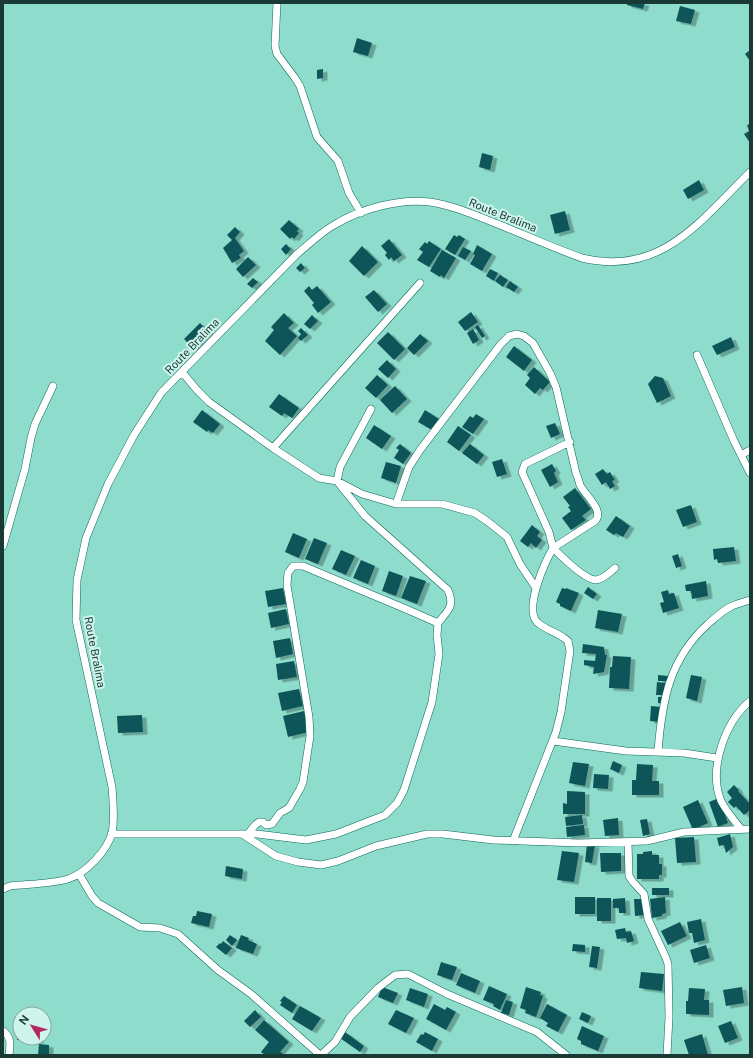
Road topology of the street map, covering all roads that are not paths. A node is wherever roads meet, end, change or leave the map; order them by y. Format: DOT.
graph roads {
  1 [pos="277,3"];
  2 [pos="750,172"];
  3 [pos="361,213"];
  4 [pos="420,283"];
  5 [pos="697,355"];
  6 [pos="182,372"];
  7 [pos="53,386"];
  8 [pos="371,410"];
  9 [pos="570,442"];
  10 [pos="273,448"];
  11 [pos="750,450"];
  12 [pos="741,455"];
  13 [pos="750,473"];
  14 [pos="337,481"];
  15 [pos="396,504"];
  16 [pos="3,546"];
  17 [pos="553,548"];
  18 [pos="615,568"];
  19 [pos="536,588"];
  20 [pos="750,600"];
  21 [pos="438,624"];
  22 [pos="750,701"];
  23 [pos="553,741"];
  24 [pos="658,751"];
  25 [pos="718,758"];
  26 [pos="741,829"];
  27 [pos="750,829"];
  28 [pos="111,834"];
  29 [pos="245,834"];
  30 [pos="513,841"];
  31 [pos="628,842"];
  32 [pos="79,874"];
  33 [pos="3,889"];
  34 [pos="3,1032"];
  35 [pos="9,1055"];
  36 [pos="320,1055"];
  37 [pos="566,1055"];
  38 [pos="668,1055"];
  1 -- 3 [label="street"];
  2 -- 3 [label="street, Route Bralima"];
  3 -- 6 [label="street, Route Bralima"];
  4 -- 10 [label="street"];
  5 -- 12 [label="street"];
  6 -- 10 [label="street"];
  6 -- 28 [label="street, Route Bralima"];
  7 -- 16 [label="street"];
  8 -- 14 [label="street"];
  9 -- 15 [label="street"];
  9 -- 17 [label="street"];
  9 -- 17 [label="street"];
  10 -- 14 [label="street"];
  11 -- 12 [label="street"];
  12 -- 13 [label="street"];
  14 -- 15 [label="street"];
  14 -- 21 [label="street"];
  15 -- 19 [label="street"];
  17 -- 18 [label="street"];
  17 -- 19 [label="street"];
  19 -- 23 [label="street"];
  20 -- 24 [label="street"];
  21 -- 29 [label="street"];
  21 -- 29 [label="street"];
  22 -- 25 [label="street"];
  23 -- 24 [label="street"];
  23 -- 30 [label="street"];
  24 -- 25 [label="street"];
  25 -- 26 [label="street"];
  26 -- 27 [label="street"];
  26 -- 31 [label="street"];
  28 -- 29 [label="street"];
  28 -- 32 [label="street, Route Bralima"];
  29 -- 30 [label="street"];
  30 -- 31 [label="street"];
  31 -- 38 [label="street"];
  32 -- 33 [label="street, Route Bralima"];
  32 -- 36 [label="street"];
  34 -- 35 [label="street"];
  36 -- 37 [label="street"];
}
